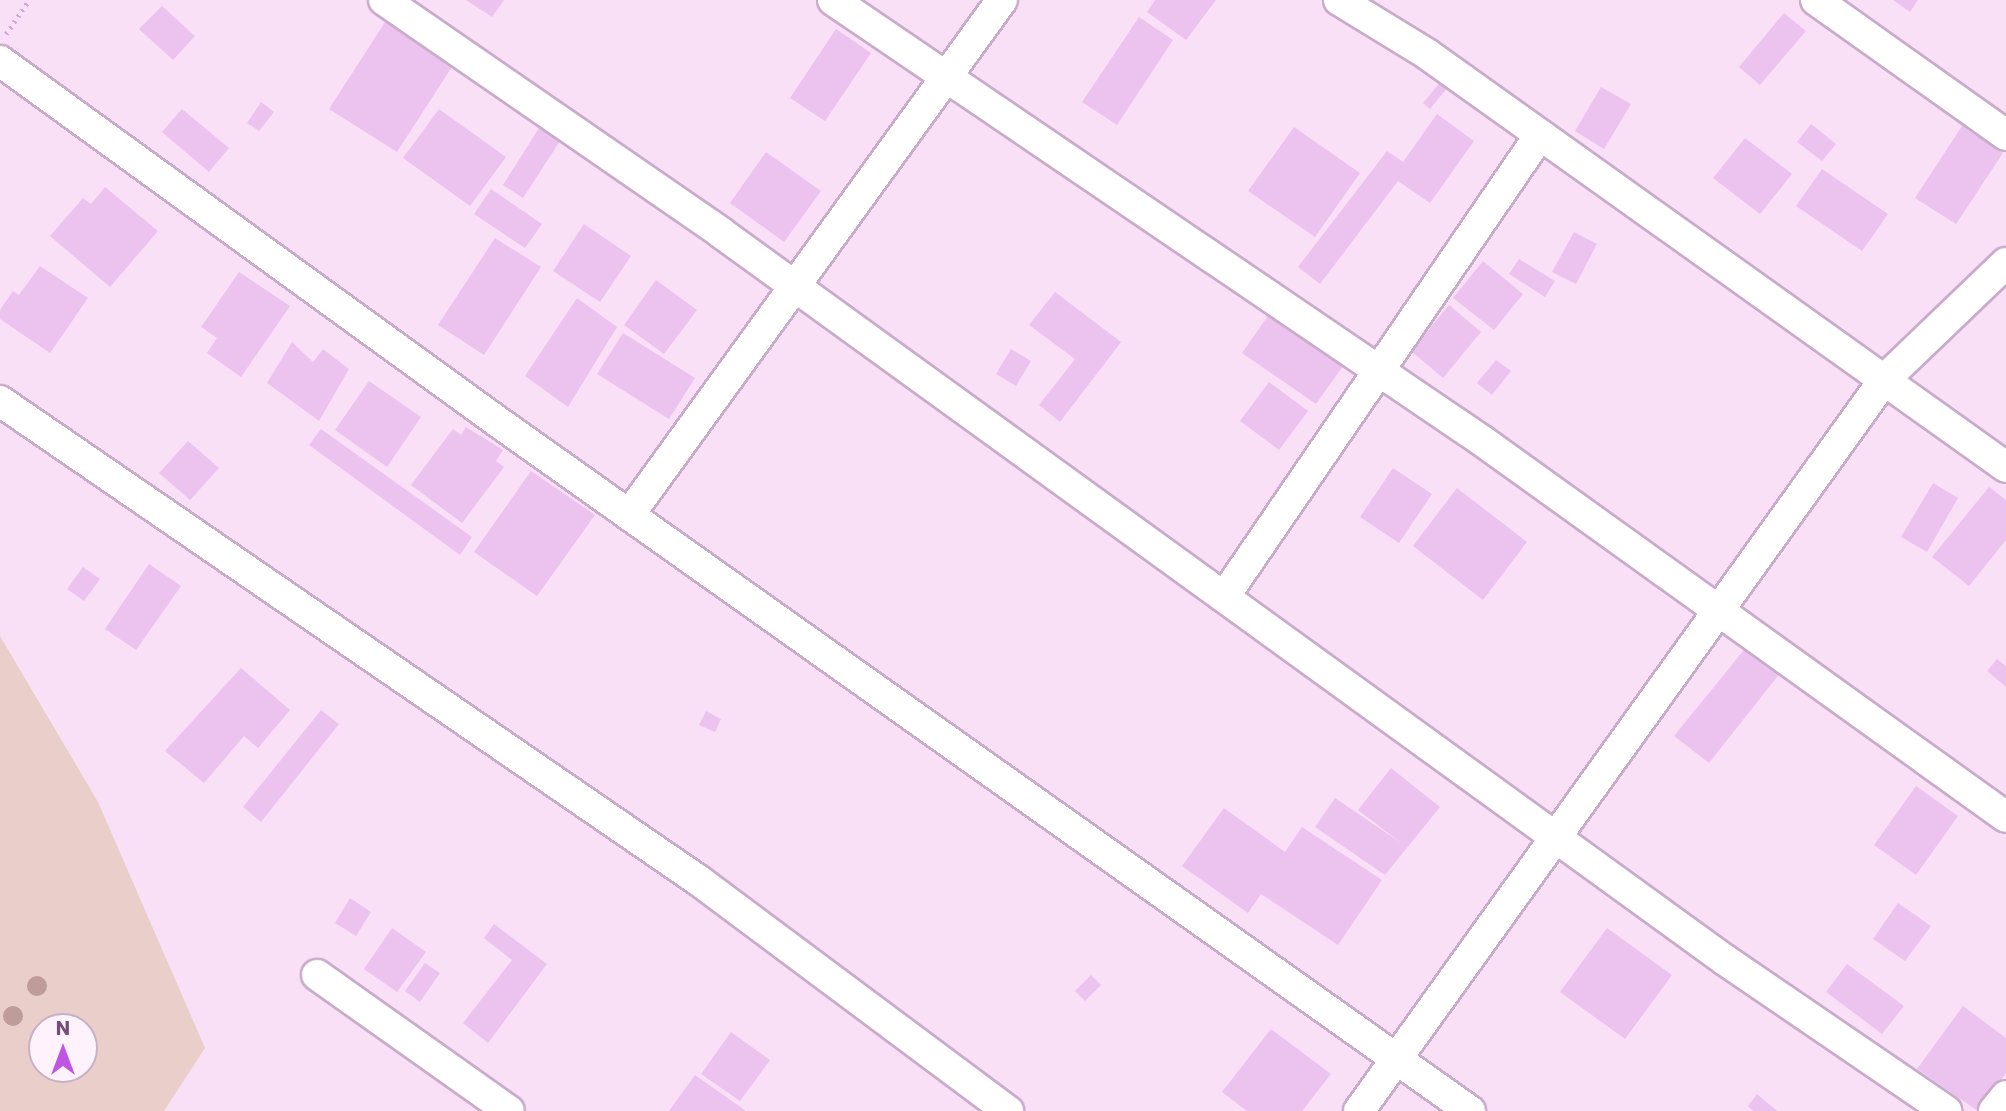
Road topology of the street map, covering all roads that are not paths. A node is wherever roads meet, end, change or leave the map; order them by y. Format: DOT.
graph roads {
  1 [pos="384,0"];
  2 [pos="833,0"];
  3 [pos="1002,0"];
  4 [pos="1339,0"];
  5 [pos="1816,0"];
  6 [pos="0,61"];
  7 [pos="948,78"];
  8 [pos="1540,135"];
  9 [pos="2006,135"];
  10 [pos="2006,263"];
  11 [pos="796,287"];
  12 [pos="1376,369"];
  13 [pos="1884,380"];
  14 [pos="0,401"];
  15 [pos="2006,467"];
  16 [pos="629,515"];
  17 [pos="1224,597"];
  18 [pos="1720,611"];
  19 [pos="2006,817"];
  20 [pos="1553,836"];
  21 [pos="317,975"];
  22 [pos="1396,1059"];
  23 [pos="2006,1096"];
  24 [pos="509,1111"];
  25 [pos="1008,1111"];
  26 [pos="1359,1111"];
  27 [pos="1470,1111"];
  28 [pos="1945,1111"];
  29 [pos="1994,1111"];
  1 -- 11 [label="street"];
  2 -- 7 [label="street"];
  3 -- 7 [label="street"];
  4 -- 8 [label="street"];
  5 -- 9 [label="street"];
  6 -- 16 [label="street"];
  7 -- 11 [label="street"];
  7 -- 12 [label="street"];
  8 -- 12 [label="street"];
  8 -- 13 [label="street"];
  10 -- 13 [label="street"];
  11 -- 16 [label="street"];
  11 -- 17 [label="street"];
  12 -- 17 [label="street"];
  12 -- 18 [label="street"];
  13 -- 15 [label="street"];
  13 -- 18 [label="street"];
  14 -- 25 [label="street"];
  16 -- 22 [label="street"];
  17 -- 20 [label="street"];
  18 -- 19 [label="street"];
  18 -- 20 [label="street"];
  20 -- 22 [label="street"];
  20 -- 28 [label="street"];
  21 -- 24 [label="street"];
  22 -- 26 [label="street"];
  22 -- 27 [label="street"];
  23 -- 29 [label="street"];
}
